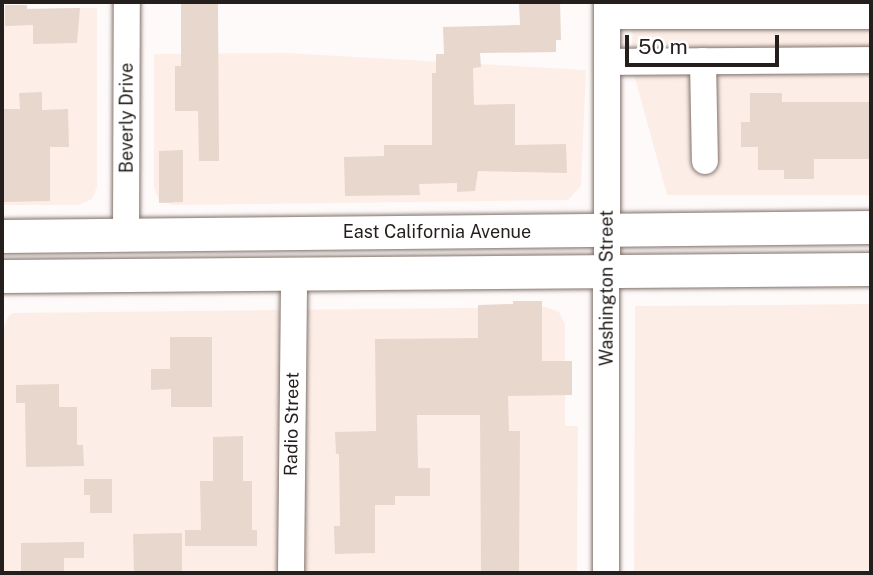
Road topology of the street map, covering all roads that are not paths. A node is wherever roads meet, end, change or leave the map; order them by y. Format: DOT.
graph roads {
  1 [pos="127,2"];
  2 [pos="607,9"];
  3 [pos="871,16"];
  4 [pos="871,60"];
  5 [pos="703,61"];
  6 [pos="607,62"];
  7 [pos="705,161"];
  8 [pos="871,227"];
  9 [pos="607,231"];
  10 [pos="126,235"];
  11 [pos="2,236"];
  12 [pos="871,270"];
  13 [pos="608,271"];
  14 [pos="294,274"];
  15 [pos="2,276"];
  16 [pos="291,573"];
  17 [pos="606,573"];
  1 -- 10 [label="street, Beverly Drive"];
  2 -- 3 [label="street"];
  2 -- 6 [label="street, Washington Street"];
  4 -- 5 [label="street"];
  5 -- 6 [label="street"];
  5 -- 7 [label="street"];
  6 -- 9 [label="street, Washington Street"];
  8 -- 9 [label="main road, East California Avenue"];
  9 -- 10 [label="main road, East California Avenue"];
  9 -- 13 [label="street, Washington Street"];
  10 -- 11 [label="main road, East California Avenue"];
  12 -- 13 [label="main road"];
  13 -- 14 [label="main road"];
  13 -- 17 [label="street, Washington Street"];
  14 -- 15 [label="main road"];
  14 -- 16 [label="street, Radio Street"];
}
